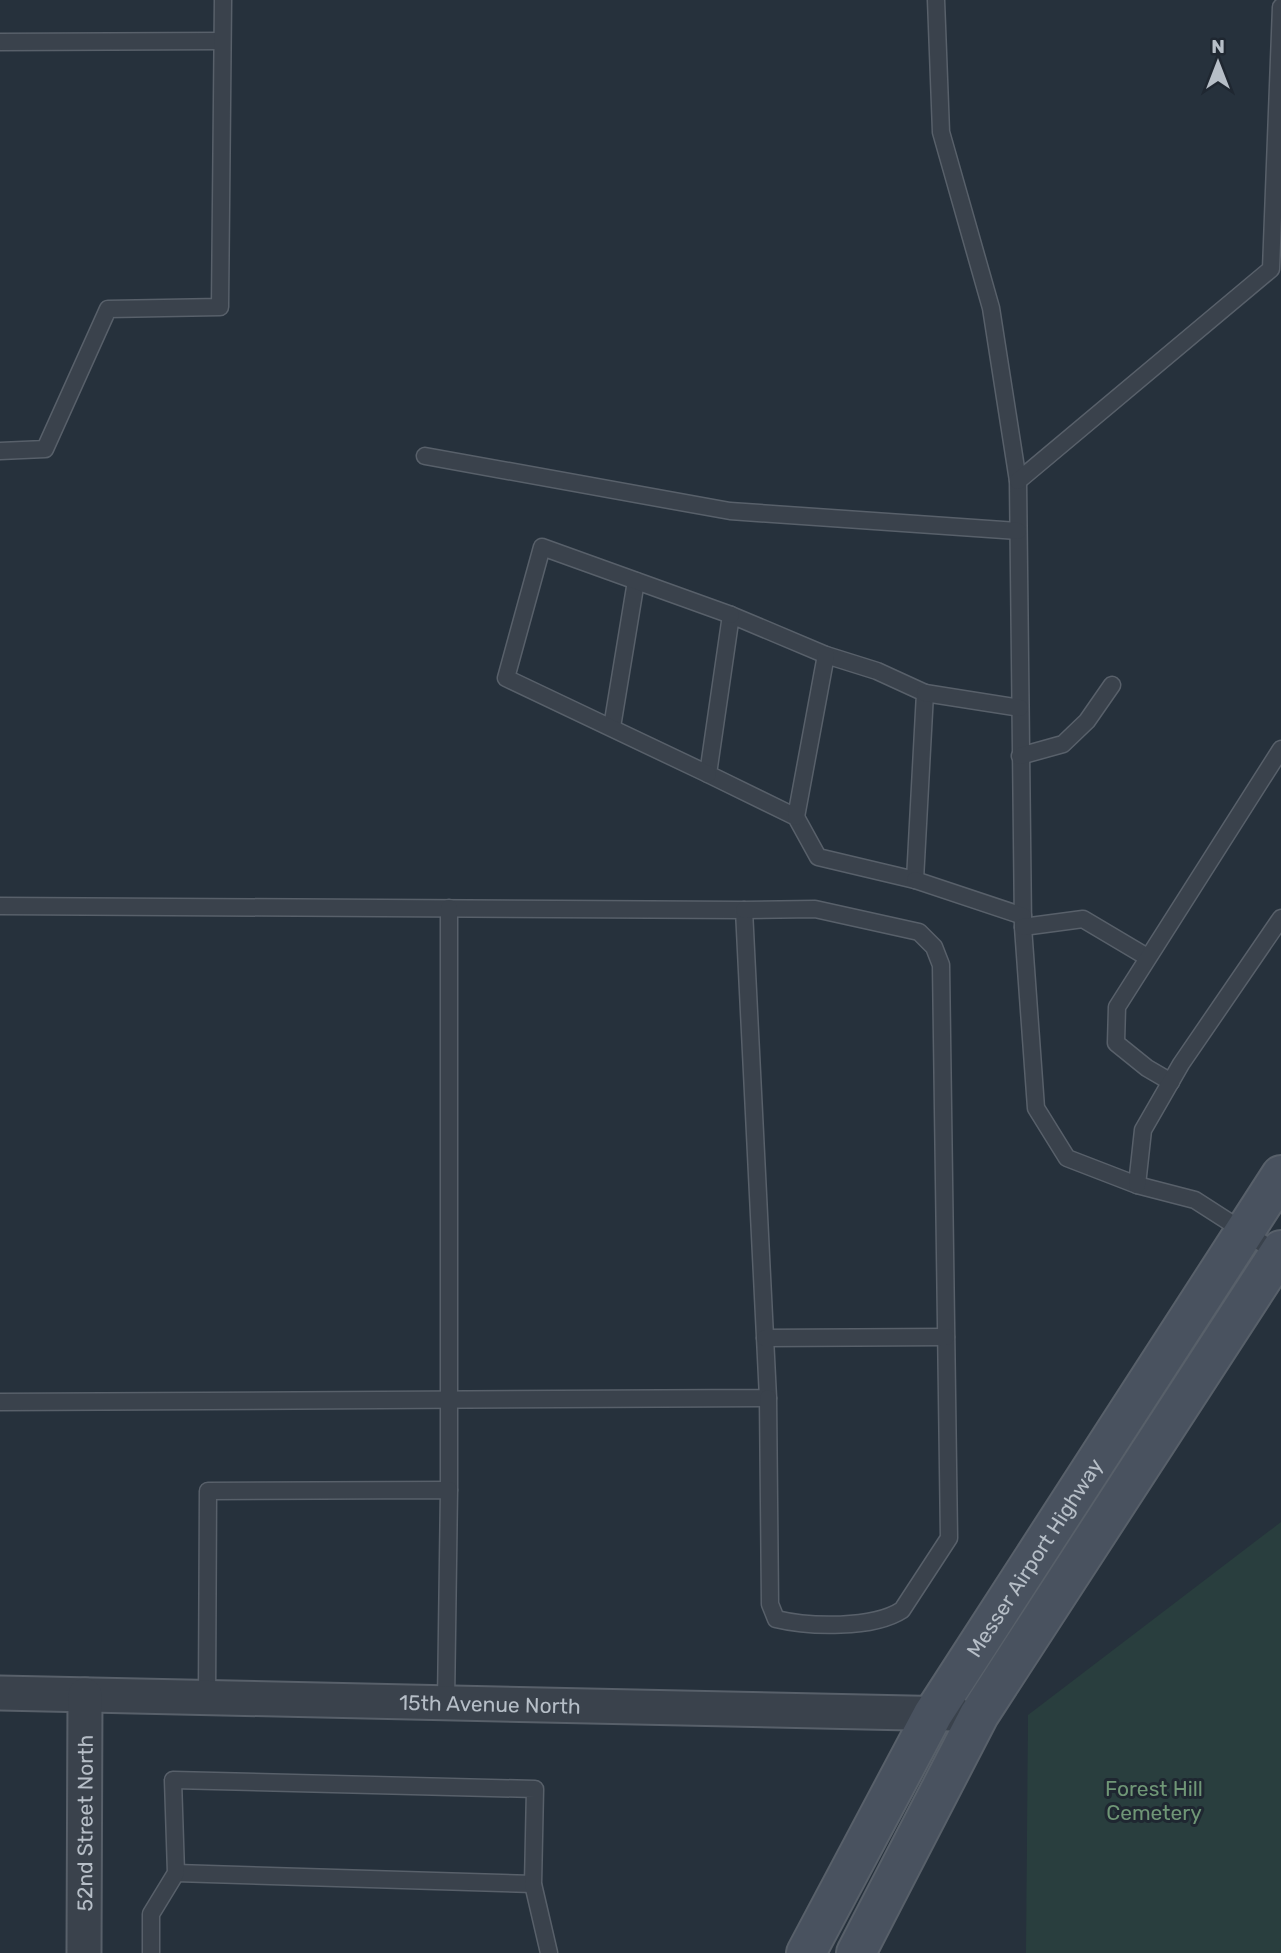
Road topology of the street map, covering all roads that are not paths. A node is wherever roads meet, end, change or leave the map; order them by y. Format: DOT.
graph roads {
  1 [pos="223,0"];
  2 [pos="936,0"];
  3 [pos="1281,7"];
  4 [pos="222,41"];
  5 [pos="0,42"];
  6 [pos="0,451"];
  7 [pos="425,456"];
  8 [pos="1018,481"];
  9 [pos="1018,531"];
  10 [pos="636,581"];
  11 [pos="731,615"];
  12 [pos="827,655"];
  13 [pos="1112,685"];
  14 [pos="925,693"];
  15 [pos="1020,708"];
  16 [pos="612,727"];
  17 [pos="1281,749"];
  18 [pos="1020,756"];
  19 [pos="708,774"];
  20 [pos="796,817"];
  21 [pos="915,880"];
  22 [pos="0,906"];
  23 [pos="449,908"];
  24 [pos="744,910"];
  25 [pos="1281,918"];
  26 [pos="1024,922"];
  27 [pos="1147,957"];
  28 [pos="1171,1082"];
  29 [pos="1281,1175"];
  30 [pos="1137,1185"];
  31 [pos="1245,1231"];
  32 [pos="1280,1252"];
  33 [pos="946,1337"];
  34 [pos="765,1339"];
  35 [pos="768,1398"];
  36 [pos="449,1400"];
  37 [pos="0,1402"];
  38 [pos="449,1490"];
  39 [pos="0,1693"];
  40 [pos="85,1695"];
  41 [pos="207,1698"];
  42 [pos="446,1703"];
  43 [pos="933,1714"];
  44 [pos="979,1715"];
  45 [pos="176,1872"];
  46 [pos="533,1884"];
  47 [pos="84,1953"];
  48 [pos="151,1953"];
  49 [pos="549,1953"];
  50 [pos="806,1953"];
  51 [pos="856,1953"];
  1 -- 4 [label="lane"];
  2 -- 8 [label="lane"];
  3 -- 8 [label="lane"];
  4 -- 5 [label="lane"];
  4 -- 6 [label="lane"];
  7 -- 9 [label="lane"];
  8 -- 9 [label="lane"];
  9 -- 15 [label="lane"];
  10 -- 11 [label="lane"];
  10 -- 16 [label="lane"];
  10 -- 16 [label="lane"];
  11 -- 12 [label="lane"];
  11 -- 19 [label="lane"];
  12 -- 14 [label="lane"];
  12 -- 20 [label="lane"];
  13 -- 18 [label="lane"];
  14 -- 15 [label="lane"];
  14 -- 21 [label="lane"];
  15 -- 18 [label="lane"];
  16 -- 19 [label="lane"];
  17 -- 27 [label="lane"];
  18 -- 26 [label="lane"];
  19 -- 20 [label="lane"];
  20 -- 21 [label="lane"];
  21 -- 26 [label="lane"];
  22 -- 23 [label="lane"];
  23 -- 24 [label="lane"];
  23 -- 36 [label="lane"];
  24 -- 33 [label="lane"];
  24 -- 34 [label="lane"];
  25 -- 28 [label="lane"];
  26 -- 27 [label="lane"];
  26 -- 30 [label="lane"];
  27 -- 28 [label="lane"];
  28 -- 30 [label="lane"];
  29 -- 31 [label="main road, Messer Airport Highway"];
  30 -- 31 [label="lane"];
  31 -- 32 [label="lane"];
  31 -- 43 [label="main road, Messer Airport Highway"];
  32 -- 44 [label="main road, Messer Airport Highway"];
  33 -- 34 [label="lane"];
  33 -- 35 [label="lane"];
  34 -- 35 [label="lane"];
  35 -- 36 [label="lane"];
  36 -- 37 [label="lane"];
  36 -- 38 [label="lane"];
  38 -- 41 [label="lane"];
  38 -- 42 [label="lane"];
  39 -- 40 [label="street, 15th Avenue North"];
  40 -- 41 [label="street, 15th Avenue North"];
  40 -- 47 [label="street, 52nd Street North"];
  41 -- 42 [label="street, 15th Avenue North"];
  42 -- 43 [label="street, 15th Avenue North"];
  43 -- 44 [label="street, 15th Avenue North"];
  43 -- 50 [label="main road, Messer Airport Highway"];
  44 -- 51 [label="main road, Messer Airport Highway"];
  45 -- 46 [label="lane"];
  45 -- 46 [label="lane"];
  45 -- 48 [label="lane"];
  46 -- 49 [label="lane"];
}
